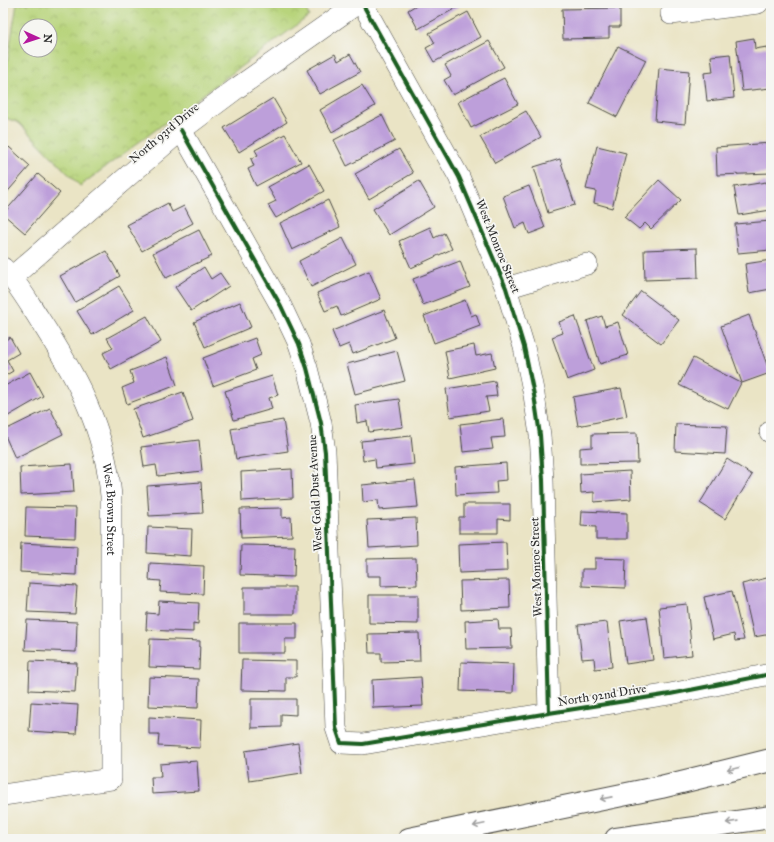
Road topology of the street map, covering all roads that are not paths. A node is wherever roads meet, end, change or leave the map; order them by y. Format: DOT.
graph roads {
  1 [pos="358,3"];
  2 [pos="362,3"];
  3 [pos="758,3"];
  4 [pos="671,14"];
  5 [pos="181,130"];
  6 [pos="587,264"];
  7 [pos="7,272"];
  8 [pos="506,288"];
  9 [pos="771,674"];
  10 [pos="549,713"];
  11 [pos="341,743"];
  12 [pos="771,760"];
  13 [pos="3,795"];
  14 [pos="771,817"];
  15 [pos="409,839"];
  16 [pos="616,839"];
  1 -- 5 [label="street, North 93rd Drive"];
  2 -- 8 [label="street, West Monroe Street"];
  3 -- 4 [label="street"];
  5 -- 7 [label="street, North 93rd Drive"];
  5 -- 11 [label="street, West Gold Dust Avenue"];
  6 -- 8 [label="street"];
  7 -- 13 [label="street, West Brown Street"];
  8 -- 10 [label="street, West Monroe Street"];
  9 -- 10 [label="street, North 92nd Drive"];
  10 -- 11 [label="street, North 92nd Drive"];
  12 -- 15 [label="highway, one-way"];
  14 -- 16 [label="highway, one-way"];
}
